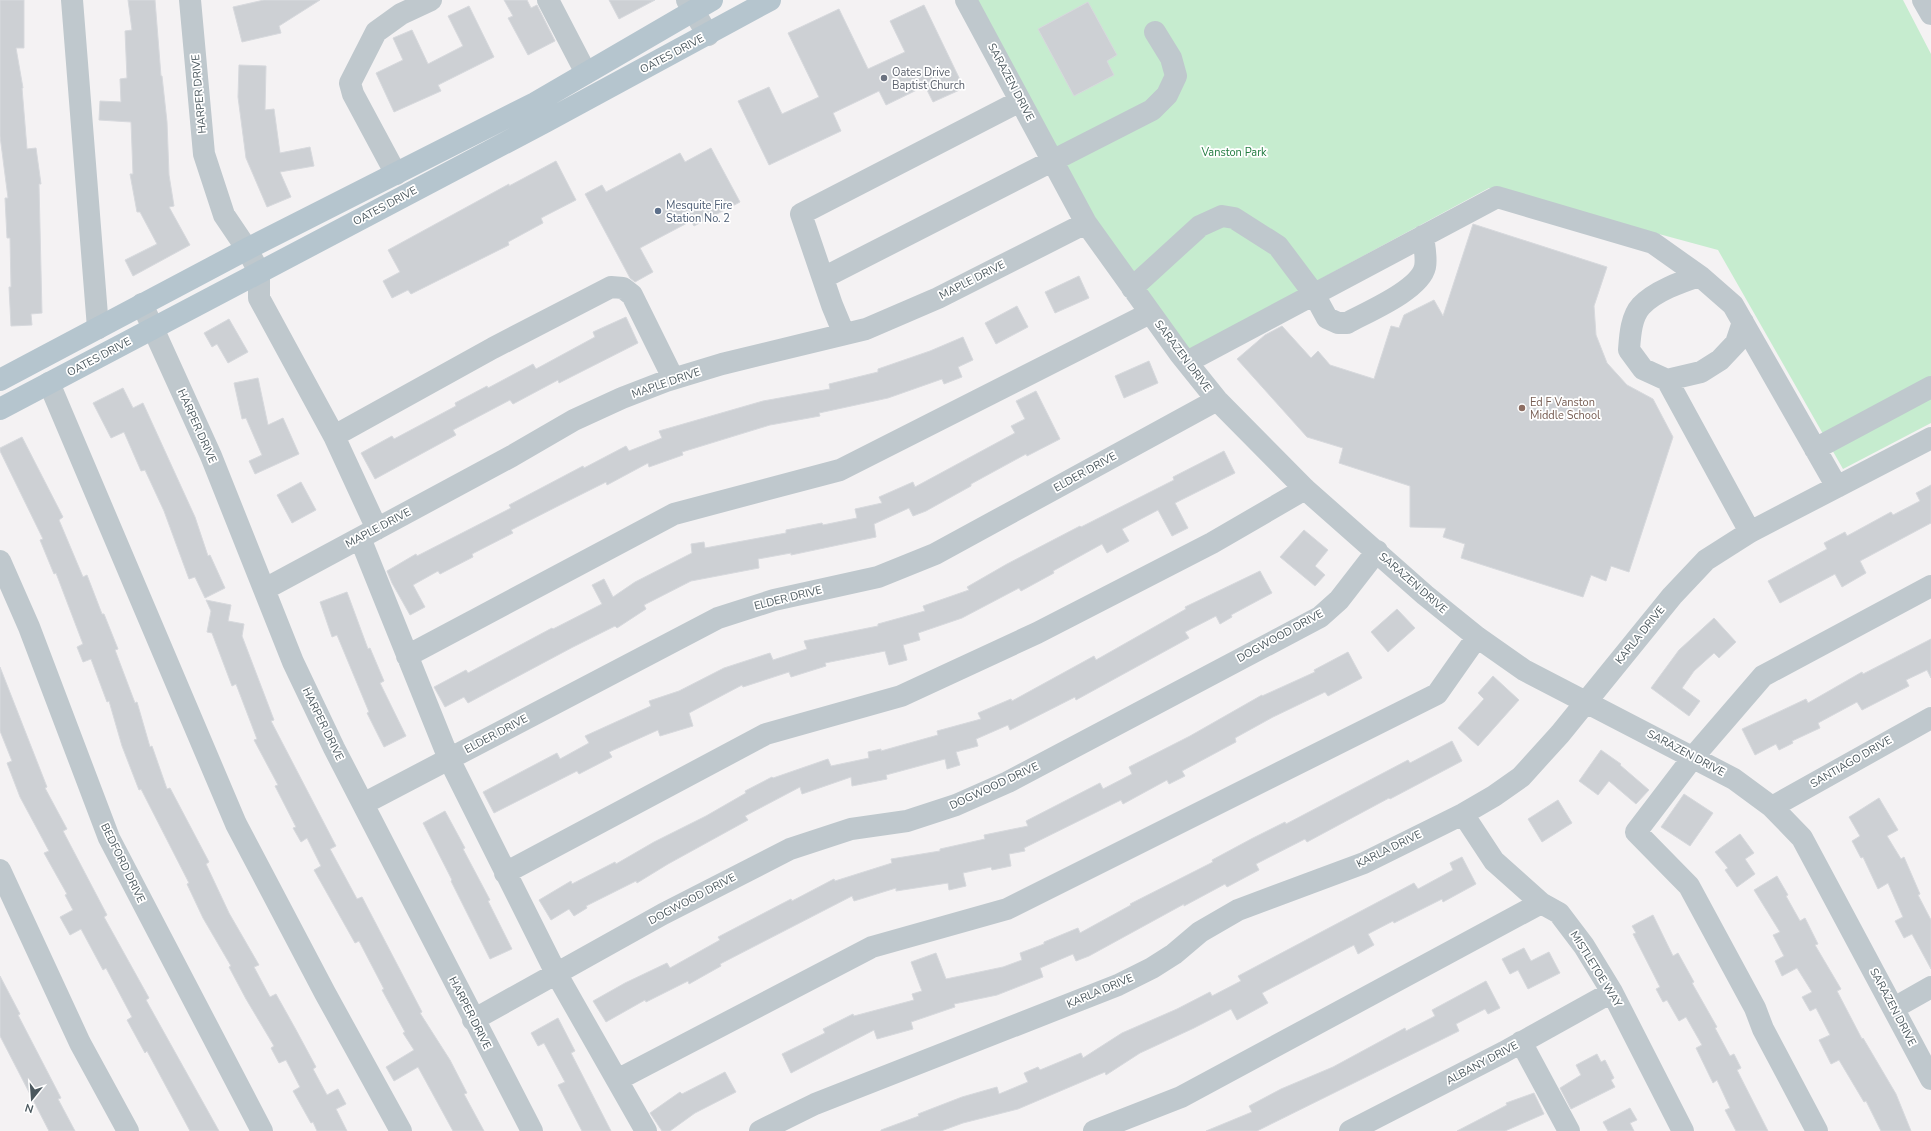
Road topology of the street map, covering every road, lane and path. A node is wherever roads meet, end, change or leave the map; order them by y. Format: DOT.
graph roads {
  1 [pos="72,0"];
  2 [pos="190,0"];
  3 [pos="431,0"];
  4 [pos="548,0"];
  5 [pos="712,0"];
  6 [pos="770,0"];
  7 [pos="966,0"];
  8 [pos="1923,0"];
  9 [pos="690,5"];
  10 [pos="1931,14"];
  11 [pos="1155,32"];
  12 [pos="708,35"];
  13 [pos="586,73"];
  14 [pos="1020,101"];
  15 [pos="1052,161"];
  16 [pos="396,174"];
  17 [pos="1086,223"];
  18 [pos="1423,236"];
  19 [pos="247,249"];
  20 [pos="259,272"];
  21 [pos="1699,276"];
  22 [pos="823,278"];
  23 [pos="1132,288"];
  24 [pos="1314,294"];
  25 [pos="142,304"];
  26 [pos="1150,313"];
  27 [pos="1743,322"];
  28 [pos="98,328"];
  29 [pos="153,328"];
  30 [pos="844,334"];
  31 [pos="1187,362"];
  32 [pos="673,378"];
  33 [pos="0,380"];
  34 [pos="1667,380"];
  35 [pos="49,383"];
  36 [pos="1931,387"];
  37 [pos="1216,400"];
  38 [pos="0,409"];
  39 [pos="334,436"];
  40 [pos="1931,438"];
  41 [pos="1815,450"];
  42 [pos="1837,487"];
  43 [pos="1304,489"];
  44 [pos="1750,532"];
  45 [pos="368,533"];
  46 [pos="1376,551"];
  47 [pos="0,562"];
  48 [pos="1931,586"];
  49 [pos="265,589"];
  50 [pos="1477,637"];
  51 [pos="407,656"];
  52 [pos="1586,701"];
  53 [pos="1931,718"];
  54 [pos="1694,756"];
  55 [pos="449,759"];
  56 [pos="363,804"];
  57 [pos="1772,807"];
  58 [pos="1463,814"];
  59 [pos="0,870"];
  60 [pos="505,873"];
  61 [pos="1541,902"];
  62 [pos="556,974"];
  63 [pos="1931,987"];
  64 [pos="1612,992"];
  65 [pos="1894,1008"];
  66 [pos="473,1020"];
  67 [pos="1521,1042"];
  68 [pos="1931,1079"];
  69 [pos="617,1080"];
  70 [pos="128,1131"];
  71 [pos="262,1131"];
  72 [pos="401,1131"];
  73 [pos="532,1131"];
  74 [pos="646,1131"];
  75 [pos="760,1131"];
  76 [pos="1094,1131"];
  77 [pos="1350,1131"];
  78 [pos="1569,1131"];
  79 [pos="1683,1131"];
  80 [pos="1816,1131"];
  1 -- 28 [label="street"];
  2 -- 19 [label="street, HARPER DRIVE"];
  3 -- 16 [label="street"];
  4 -- 13 [label="street"];
  5 -- 9 [label="main road"];
  6 -- 12 [label="main road, OATES DRIVE"];
  7 -- 14 [label="street, SARAZEN DRIVE"];
  8 -- 10 [label="street"];
  9 -- 12 [label="street"];
  9 -- 13 [label="main road"];
  11 -- 15 [label="street"];
  12 -- 20 [label="main road, OATES DRIVE"];
  13 -- 16 [label="main road"];
  14 -- 15 [label="street, SARAZEN DRIVE"];
  14 -- 22 [label="street"];
  15 -- 17 [label="street, SARAZEN DRIVE"];
  15 -- 22 [label="street"];
  16 -- 19 [label="main road"];
  17 -- 23 [label="street, SARAZEN DRIVE"];
  17 -- 30 [label="street, MAPLE DRIVE"];
  18 -- 21 [label="street"];
  18 -- 24 [label="street"];
  18 -- 24 [label="street"];
  19 -- 20 [label="street, HARPER DRIVE"];
  19 -- 25 [label="main road"];
  20 -- 29 [label="main road, OATES DRIVE"];
  20 -- 39 [label="street"];
  21 -- 27 [label="street"];
  21 -- 34 [label="street"];
  22 -- 30 [label="street"];
  23 -- 24 [label="street"];
  23 -- 26 [label="street, SARAZEN DRIVE"];
  24 -- 31 [label="street"];
  25 -- 28 [label="main road"];
  25 -- 29 [label="street, HARPER DRIVE"];
  26 -- 31 [label="street, SARAZEN DRIVE"];
  26 -- 51 [label="street"];
  27 -- 34 [label="street"];
  27 -- 41 [label="street"];
  28 -- 33 [label="main road"];
  29 -- 35 [label="main road, OATES DRIVE"];
  29 -- 49 [label="street, HARPER DRIVE"];
  30 -- 32 [label="street, MAPLE DRIVE"];
  31 -- 37 [label="street, SARAZEN DRIVE"];
  32 -- 39 [label="street"];
  32 -- 45 [label="street, MAPLE DRIVE"];
  34 -- 44 [label="street"];
  35 -- 38 [label="main road, OATES DRIVE"];
  35 -- 72 [label="street"];
  36 -- 41 [label="street"];
  37 -- 43 [label="street, SARAZEN DRIVE"];
  37 -- 55 [label="street, ELDER DRIVE"];
  39 -- 45 [label="street"];
  40 -- 42 [label="street, KARLA DRIVE"];
  41 -- 42 [label="street"];
  42 -- 44 [label="street, KARLA DRIVE"];
  43 -- 46 [label="street, SARAZEN DRIVE"];
  43 -- 60 [label="street"];
  44 -- 52 [label="street, KARLA DRIVE"];
  45 -- 49 [label="street, MAPLE DRIVE"];
  45 -- 51 [label="street"];
  46 -- 50 [label="street, SARAZEN DRIVE"];
  46 -- 62 [label="street, DOGWOOD DRIVE"];
  47 -- 71 [label="street, BEDFORD DRIVE"];
  48 -- 54 [label="street"];
  49 -- 56 [label="street, HARPER DRIVE"];
  50 -- 52 [label="street, SARAZEN DRIVE"];
  50 -- 69 [label="street"];
  51 -- 55 [label="street"];
  52 -- 54 [label="street, SARAZEN DRIVE"];
  52 -- 58 [label="street, KARLA DRIVE"];
  53 -- 57 [label="street, SANTIAGO DRIVE"];
  54 -- 57 [label="street, SARAZEN DRIVE"];
  54 -- 80 [label="street"];
  55 -- 56 [label="street, ELDER DRIVE"];
  55 -- 60 [label="street"];
  56 -- 66 [label="street, HARPER DRIVE"];
  57 -- 65 [label="street, SARAZEN DRIVE"];
  58 -- 61 [label="street, MISTLETOE WAY"];
  58 -- 75 [label="street, KARLA DRIVE"];
  59 -- 70 [label="street"];
  60 -- 62 [label="street"];
  61 -- 64 [label="street, MISTLETOE WAY"];
  61 -- 76 [label="street"];
  62 -- 66 [label="street, DOGWOOD DRIVE"];
  62 -- 69 [label="street"];
  63 -- 65 [label="street"];
  64 -- 67 [label="street, ALBANY DRIVE"];
  64 -- 79 [label="street, MISTLETOE WAY"];
  65 -- 68 [label="street, SARAZEN DRIVE"];
  66 -- 73 [label="street, HARPER DRIVE"];
  67 -- 77 [label="street, ALBANY DRIVE"];
  67 -- 78 [label="street"];
  69 -- 74 [label="street"];
}
